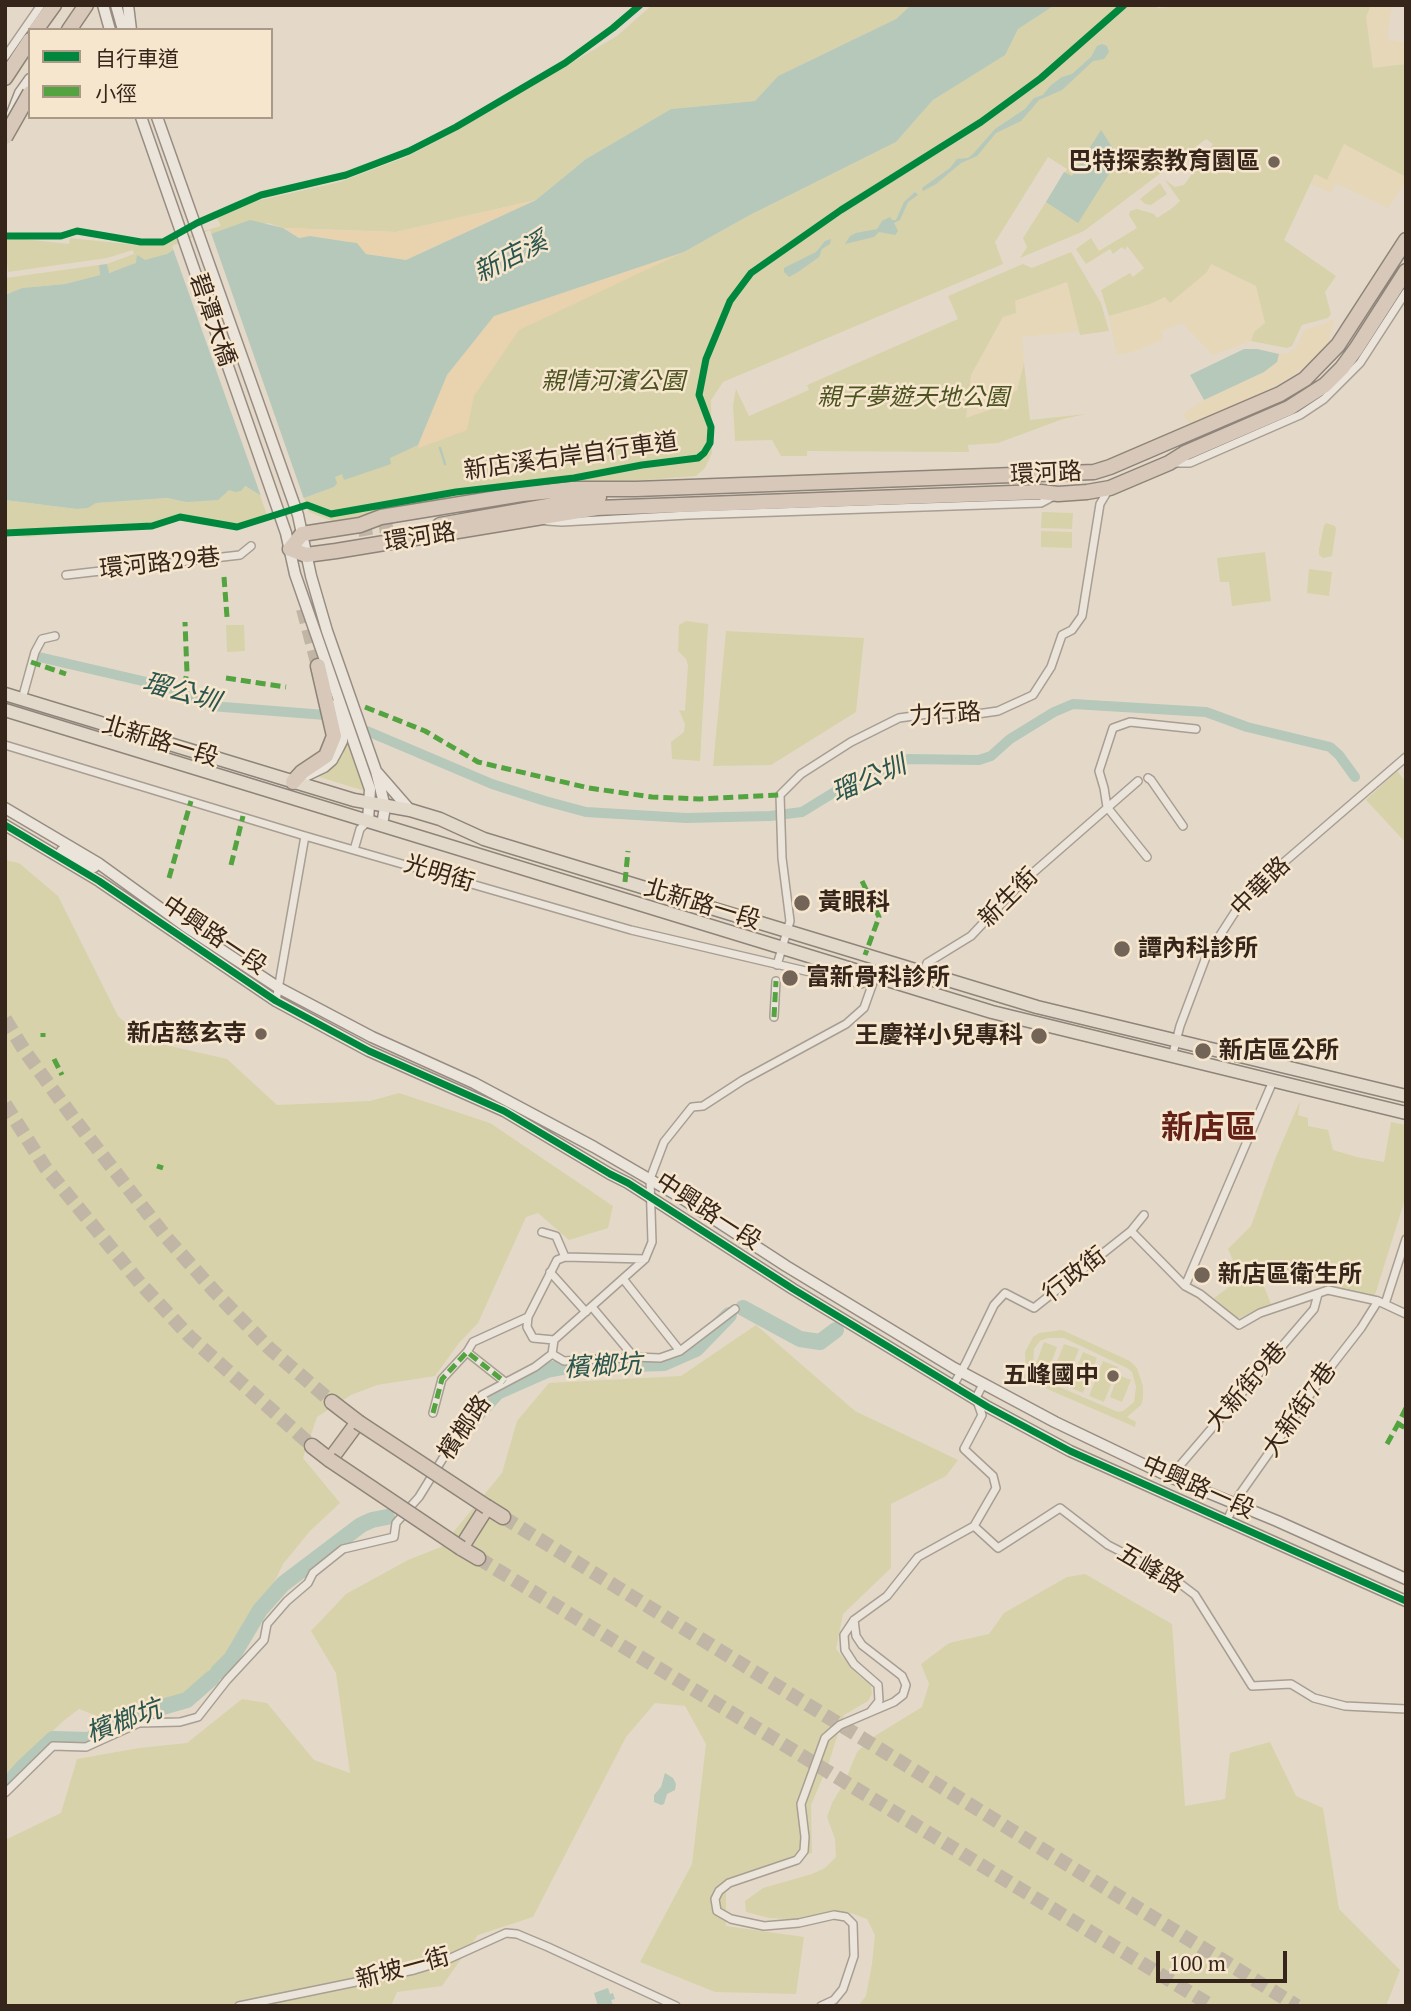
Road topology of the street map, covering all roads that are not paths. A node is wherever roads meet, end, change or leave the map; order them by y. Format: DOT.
graph roads {
  1 [pos="41,5"];
  2 [pos="54,5"];
  3 [pos="61,5"];
  4 [pos="80,5"];
  5 [pos="86,5"];
  6 [pos="103,5"];
  7 [pos="116,5"];
  8 [pos="128,5"];
  9 [pos="37,28"];
  10 [pos="44,28"];
  11 [pos="63,28"];
  12 [pos="70,28"];
  13 [pos="109,28"];
  14 [pos="122,28"];
  15 [pos="131,28"];
  16 [pos="28,43"];
  17 [pos="28,51"];
  18 [pos="5,57"];
  19 [pos="5,78"];
  20 [pos="28,82"];
  21 [pos="5,88"];
  22 [pos="28,97"];
  23 [pos="142,119"];
  24 [pos="158,119"];
  25 [pos="22,122"];
  26 [pos="5,130"];
  27 [pos="5,137"];
  28 [pos="1406,240"];
  29 [pos="1406,271"];
  30 [pos="1406,292"];
  31 [pos="1169,463"];
  32 [pos="1110,488"];
  33 [pos="594,489"];
  34 [pos="636,489"];
  35 [pos="398,523"];
  36 [pos="251,546"];
  37 [pos="301,546"];
  38 [pos="66,575"];
  39 [pos="55,636"];
  40 [pos="317,666"];
  41 [pos="334,681"];
  42 [pos="5,694"];
  43 [pos="22,699"];
  44 [pos="5,710"];
  45 [pos="1196,729"];
  46 [pos="5,745"];
  47 [pos="1406,757"];
  48 [pos="376,771"];
  49 [pos="1147,778"];
  50 [pos="1138,781"];
  51 [pos="293,782"];
  52 [pos="370,805"];
  53 [pos="384,807"];
  54 [pos="1107,807"];
  55 [pos="5,808"];
  56 [pos="410,810"];
  57 [pos="5,817"];
  58 [pos="368,821"];
  59 [pos="5,825"];
  60 [pos="382,825"];
  61 [pos="1183,826"];
  62 [pos="305,836"];
  63 [pos="354,850"];
  64 [pos="73,857"];
  65 [pos="1147,857"];
  66 [pos="105,869"];
  67 [pos="99,881"];
  68 [pos="788,931"];
  69 [pos="783,946"];
  70 [pos="881,960"];
  71 [pos="777,965"];
  72 [pos="923,972"];
  73 [pos="876,977"];
  74 [pos="776,981"];
  75 [pos="279,988"];
  76 [pos="918,990"];
  77 [pos="276,1001"];
  78 [pos="774,1017"];
  79 [pos="1176,1041"];
  80 [pos="1172,1057"];
  81 [pos="1273,1081"];
  82 [pos="1406,1096"];
  83 [pos="1406,1113"];
  84 [pos="650,1179"];
  85 [pos="651,1200"];
  86 [pos="1144,1215"];
  87 [pos="1131,1231"];
  88 [pos="542,1232"];
  89 [pos="1405,1245"];
  90 [pos="565,1257"];
  91 [pos="645,1259"];
  92 [pos="550,1272"];
  93 [pos="624,1280"];
  94 [pos="1185,1286"];
  95 [pos="1318,1294"];
  96 [pos="1381,1302"];
  97 [pos="735,1309"];
  98 [pos="589,1310"];
  99 [pos="1406,1314"];
  100 [pos="528,1317"];
  101 [pos="554,1340"];
  102 [pos="680,1351"];
  103 [pos="467,1352"];
  104 [pos="552,1354"];
  105 [pos="634,1357"];
  106 [pos="961,1372"];
  107 [pos="505,1382"];
  108 [pos="983,1384"];
  109 [pos="953,1386"];
  110 [pos="976,1398"];
  111 [pos="332,1402"];
  112 [pos="433,1413"];
  113 [pos="358,1422"];
  114 [pos="312,1446"];
  115 [pos="330,1460"];
  116 [pos="1170,1477"];
  117 [pos="1235,1503"];
  118 [pos="487,1507"];
  119 [pos="503,1517"];
  120 [pos="1226,1522"];
  121 [pos="974,1526"];
  122 [pos="461,1548"];
  123 [pos="478,1558"];
  124 [pos="1406,1580"];
  125 [pos="1406,1601"];
  126 [pos="854,1620"];
  127 [pos="1406,1709"];
  128 [pos="871,1712"];
  129 [pos="5,1793"];
  130 [pos="239,2006"];
  131 [pos="676,2006"];
  132 [pos="821,2006"];
  1 -- 18 [label="street"];
  2 -- 9 [label="highway"];
  3 -- 10 [label="street"];
  4 -- 11 [label="street"];
  5 -- 12 [label="highway"];
  6 -- 13 [label="street"];
  7 -- 14 [label="street"];
  8 -- 15 [label="street"];
  16 -- 19 [label="highway"];
  17 -- 21 [label="street"];
  20 -- 26 [label="street"];
  22 -- 27 [label="highway, bridge"];
  23 -- 37 [label="street, 碧潭大橋"];
  24 -- 37 [label="street, 碧潭大橋"];
  25 -- 26 [label="street"];
  28 -- 34 [label="highway, 環河路"];
  29 -- 31 [label="highway, 環河路"];
  30 -- 31 [label="street, 環河路"];
  31 -- 32 [label="highway, 環河路"];
  32 -- 37 [label="highway, 環河路"];
  32 -- 68 [label="street, 力行路"];
  33 -- 34 [label="highway, 環河路"];
  33 -- 35 [label="highway"];
  33 -- 37 [label="highway"];
  34 -- 37 [label="highway"];
  36 -- 38 [label="street, 環河路29巷"];
  37 -- 41 [label="street"];
  37 -- 48 [label="street"];
  39 -- 43 [label="street"];
  40 -- 51 [label="highway"];
  41 -- 51 [label="street"];
  41 -- 52 [label="street"];
  42 -- 43 [label="main road, 北新路一段"];
  43 -- 51 [label="main road, 北新路一段"];
  44 -- 58 [label="main road, 北新路一段"];
  45 -- 54 [label="street"];
  46 -- 62 [label="street, 光明街"];
  47 -- 79 [label="street, 中華路"];
  48 -- 53 [label="street"];
  48 -- 56 [label="street"];
  49 -- 61 [label="street"];
  50 -- 54 [label="street, 新生街"];
  51 -- 52 [label="main road, 北新路一段"];
  52 -- 53 [label="main road, 北新路一段"];
  52 -- 58 [label="street"];
  53 -- 56 [label="main road, 北新路一段"];
  53 -- 60 [label="street"];
  54 -- 65 [label="street"];
  54 -- 72 [label="street, 新生街"];
  55 -- 66 [label="street, 中興路一段"];
  56 -- 68 [label="main road, 北新路一段"];
  57 -- 64 [label="street"];
  58 -- 60 [label="main road, 北新路一段"];
  58 -- 63 [label="street"];
  59 -- 67 [label="street, 中興路一段"];
  60 -- 69 [label="main road, 北新路一段"];
  62 -- 63 [label="street, 光明街"];
  62 -- 75 [label="street"];
  63 -- 71 [label="street, 光明街"];
  64 -- 66 [label="street"];
  64 -- 67 [label="street"];
  66 -- 75 [label="street, 中興路一段"];
  67 -- 77 [label="street, 中興路一段"];
  68 -- 69 [label="street, 力行路"];
  68 -- 70 [label="main road, 北新路一段"];
  69 -- 71 [label="street, 力行路"];
  69 -- 73 [label="main road, 北新路一段"];
  70 -- 72 [label="main road, 北新路一段"];
  70 -- 73 [label="street"];
  71 -- 73 [label="street, 光明街"];
  72 -- 76 [label="street"];
  72 -- 79 [label="main road, 北新路一段"];
  73 -- 76 [label="main road, 北新路一段"];
  73 -- 84 [label="street"];
  74 -- 78 [label="street"];
  75 -- 77 [label="street"];
  75 -- 84 [label="street, 中興路一段"];
  76 -- 80 [label="main road, 北新路一段"];
  77 -- 85 [label="street, 中興路一段"];
  79 -- 80 [label="street, 中華路"];
  79 -- 82 [label="main road, 北新路一段"];
  80 -- 81 [label="main road, 北新路一段"];
  81 -- 83 [label="main road, 北新路一段"];
  81 -- 94 [label="street"];
  84 -- 85 [label="street"];
  84 -- 106 [label="street, 中興路一段"];
  85 -- 91 [label="street"];
  85 -- 109 [label="street, 中興路一段"];
  86 -- 87 [label="street, 行政街"];
  87 -- 94 [label="street"];
  87 -- 106 [label="street, 行政街"];
  88 -- 90 [label="street"];
  89 -- 96 [label="street, 大新街7巷"];
  90 -- 91 [label="street"];
  90 -- 92 [label="street"];
  91 -- 93 [label="street"];
  92 -- 98 [label="street"];
  92 -- 100 [label="street"];
  93 -- 98 [label="street"];
  93 -- 102 [label="street"];
  94 -- 95 [label="street"];
  95 -- 96 [label="street"];
  95 -- 116 [label="street, 大新街9巷"];
  96 -- 99 [label="street"];
  96 -- 117 [label="street, 大新街7巷"];
  97 -- 102 [label="street"];
  98 -- 101 [label="street"];
  98 -- 105 [label="street"];
  100 -- 101 [label="street"];
  100 -- 103 [label="street"];
  101 -- 104 [label="street"];
  102 -- 105 [label="street"];
  103 -- 107 [label="street"];
  103 -- 112 [label="street"];
  104 -- 105 [label="street"];
  104 -- 107 [label="street, 檳榔路"];
  106 -- 108 [label="street, 中興路一段"];
  106 -- 109 [label="street"];
  107 -- 129 [label="street, 檳榔路"];
  108 -- 110 [label="street"];
  108 -- 116 [label="street, 中興路一段"];
  109 -- 110 [label="street, 中興路一段"];
  110 -- 120 [label="street, 中興路一段"];
  110 -- 121 [label="street"];
  111 -- 113 [label="highway"];
  113 -- 115 [label="highway"];
  113 -- 118 [label="highway, bridge"];
  114 -- 115 [label="highway"];
  115 -- 122 [label="highway, bridge"];
  116 -- 117 [label="street, 中興路一段"];
  117 -- 120 [label="street, 大新街7巷"];
  117 -- 124 [label="street, 中興路一段"];
  118 -- 119 [label="highway"];
  118 -- 122 [label="highway"];
  120 -- 125 [label="street, 中興路一段"];
  121 -- 126 [label="street"];
  121 -- 127 [label="street, 五峰路"];
  122 -- 123 [label="highway"];
  126 -- 128 [label="street"];
  126 -- 128 [label="street"];
  128 -- 132 [label="street"];
  130 -- 131 [label="street, 新坡一街"];
}
